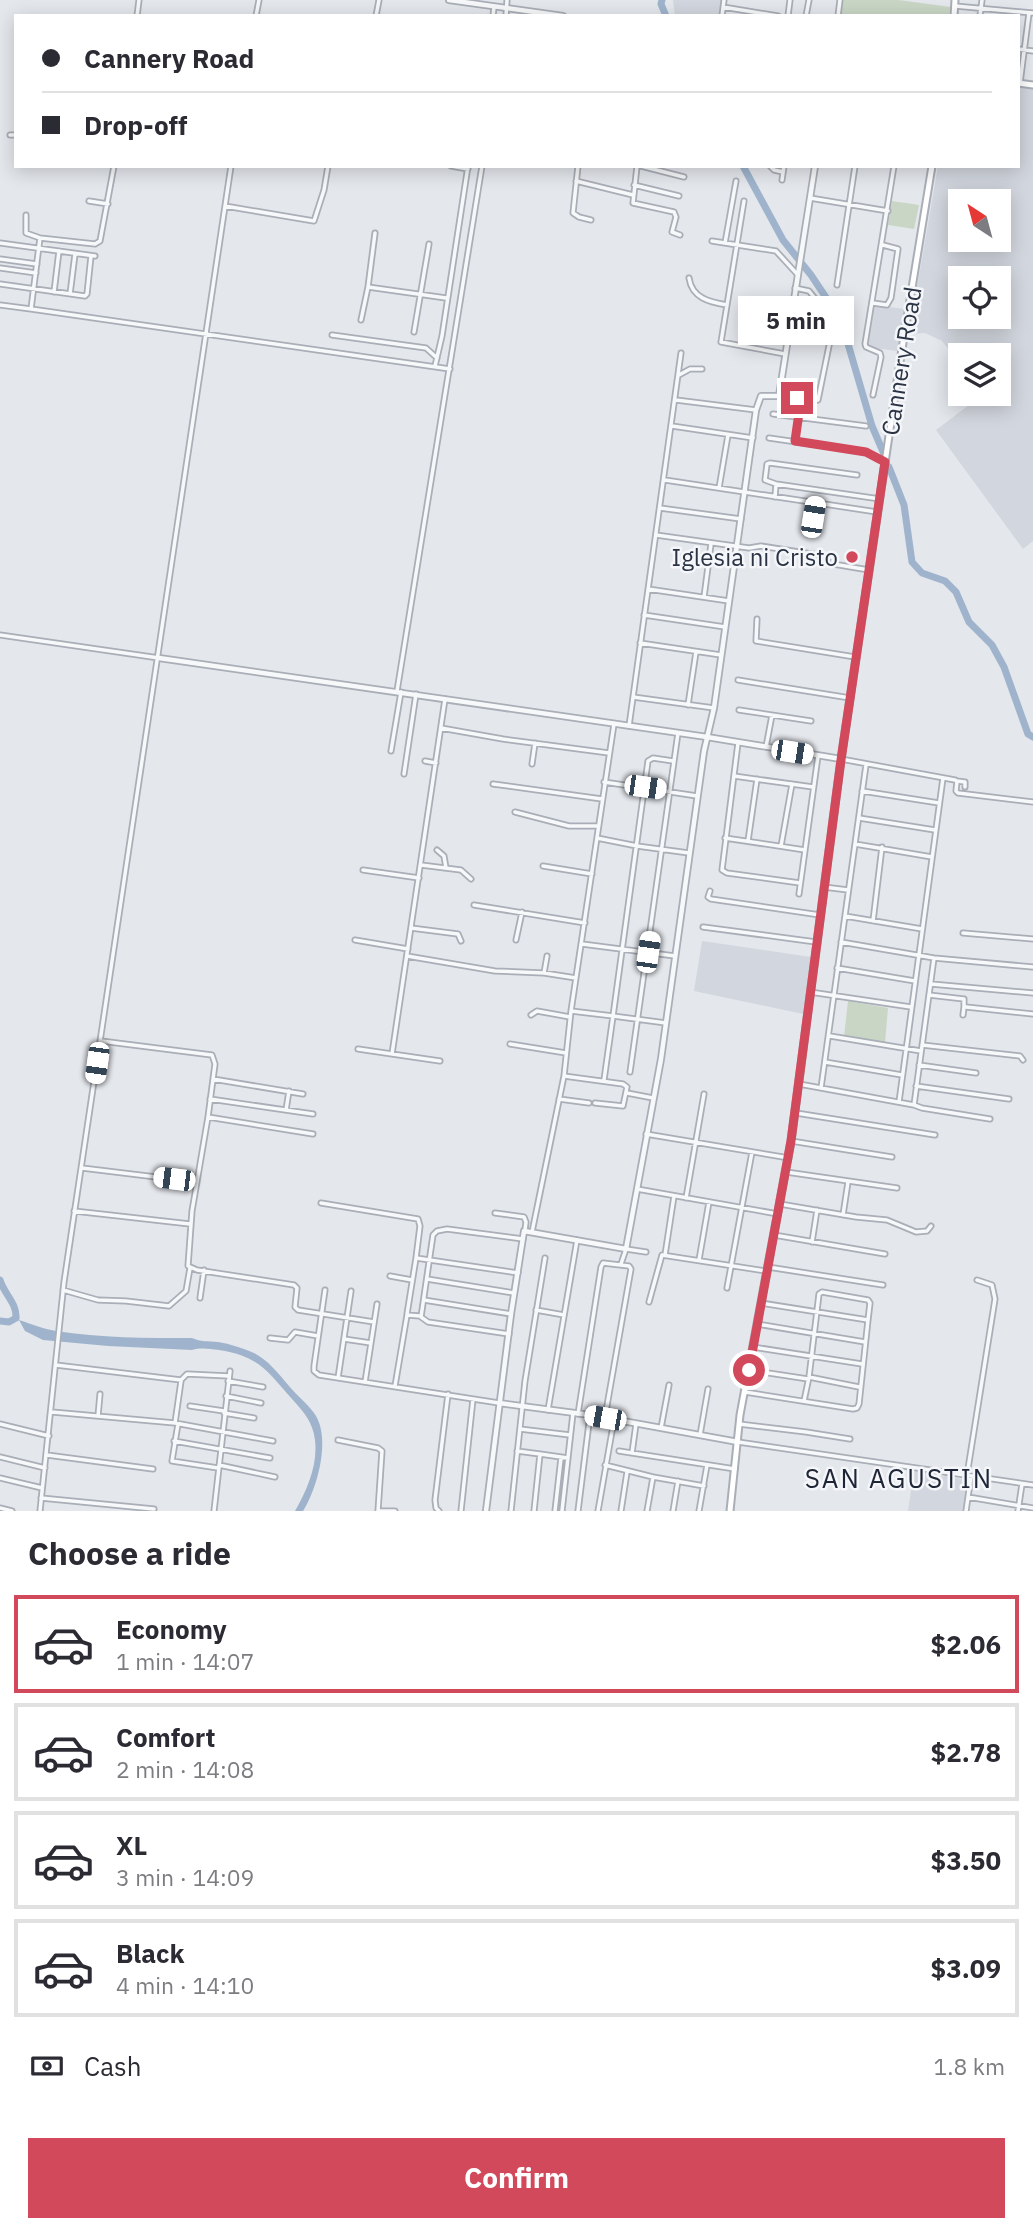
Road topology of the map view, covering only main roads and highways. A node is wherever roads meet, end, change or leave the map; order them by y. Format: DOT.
graph roads {
  1 [pos="932,168"];
  2 [pos="730,1511"];
  1 -- 2 [label="main road, Cannery Road"];
}
